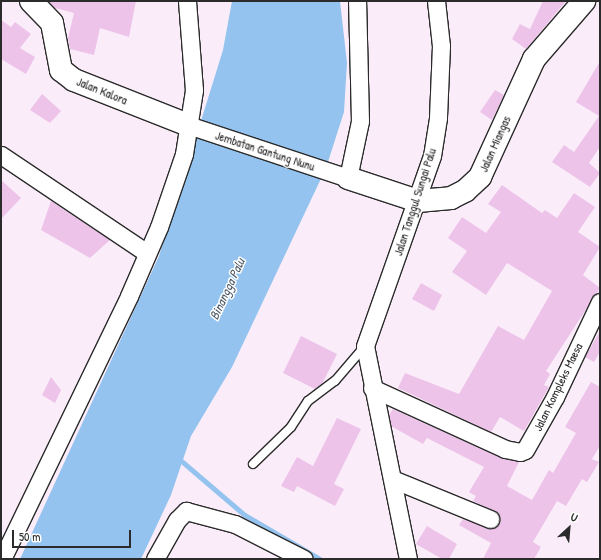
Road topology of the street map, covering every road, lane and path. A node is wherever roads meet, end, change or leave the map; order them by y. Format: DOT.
graph roads {
  1 [pos="31,1"];
  2 [pos="187,1"];
  3 [pos="357,1"];
  4 [pos="436,1"];
  5 [pos="584,1"];
  6 [pos="192,127"];
  7 [pos="1,155"];
  8 [pos="341,176"];
  9 [pos="418,201"];
  10 [pos="147,253"];
  11 [pos="600,302"];
  12 [pos="365,346"];
  13 [pos="372,388"];
  14 [pos="253,464"];
  15 [pos="395,480"];
  16 [pos="490,519"];
  17 [pos="2,559"];
  18 [pos="155,559"];
  19 [pos="304,559"];
  20 [pos="408,559"];
  1 -- 6 [label="street, Jalan Kalora"];
  2 -- 6 [label="street"];
  3 -- 8 [label="street"];
  4 -- 9 [label="street, Jalan Tanggul Sungai Palu"];
  5 -- 9 [label="street, Jalan Miangas"];
  6 -- 8 [label="street, Jembatan Gantung Nunu"];
  6 -- 10 [label="street"];
  7 -- 10 [label="street"];
  8 -- 9 [label="street, Jalan Miangas"];
  9 -- 12 [label="street, Jalan Tanggul Sungai Palu"];
  10 -- 17 [label="street"];
  11 -- 13 [label="street, Jalan Kompleks Maesa"];
  12 -- 13 [label="street"];
  12 -- 14 [label="lane"];
  13 -- 15 [label="street"];
  15 -- 16 [label="street"];
  15 -- 20 [label="street"];
  18 -- 19 [label="street"];
}
